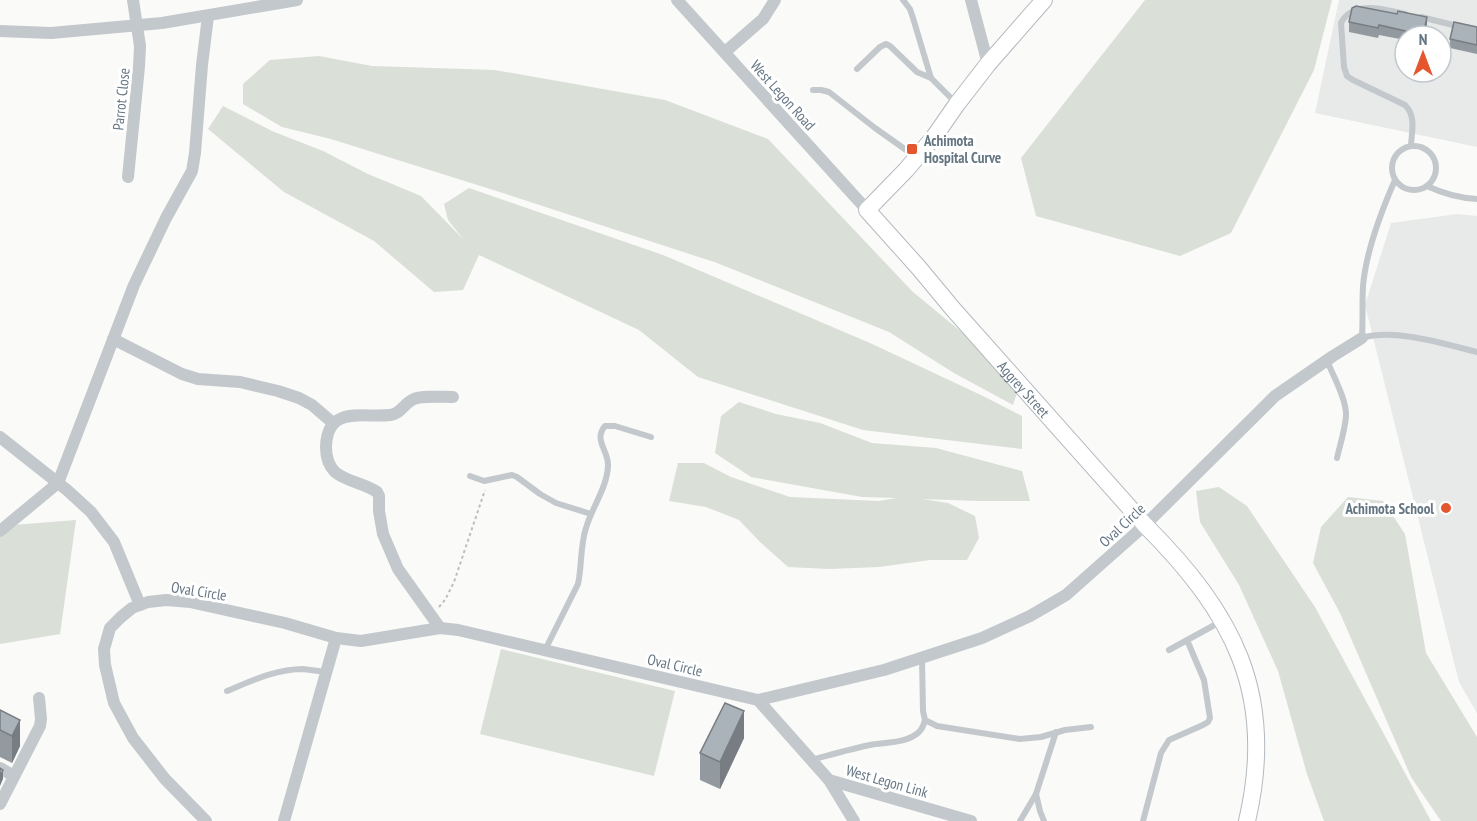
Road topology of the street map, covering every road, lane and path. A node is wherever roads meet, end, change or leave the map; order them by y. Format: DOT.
graph roads {
  1 [pos="133,0"];
  2 [pos="297,0"];
  3 [pos="677,0"];
  4 [pos="775,0"];
  5 [pos="903,0"];
  6 [pos="971,0"];
  7 [pos="1044,0"];
  8 [pos="208,16"];
  9 [pos="137,25"];
  10 [pos="1466,28"];
  11 [pos="0,31"];
  12 [pos="725,52"];
  13 [pos="988,64"];
  14 [pos="857,69"];
  15 [pos="931,78"];
  16 [pos="813,90"];
  17 [pos="957,104"];
  18 [pos="1411,145"];
  19 [pos="916,157"];
  20 [pos="128,177"];
  21 [pos="1395,180"];
  22 [pos="1427,186"];
  23 [pos="1477,199"];
  24 [pos="867,210"];
  25 [pos="1362,338"];
  26 [pos="113,339"];
  27 [pos="1477,352"];
  28 [pos="1326,360"];
  29 [pos="453,397"];
  30 [pos="333,423"];
  31 [pos="651,436"];
  32 [pos="0,437"];
  33 [pos="1336,458"];
  34 [pos="470,476"];
  35 [pos="488,481"];
  36 [pos="58,483"];
  37 [pos="591,514"];
  38 [pos="1145,525"];
  39 [pos="0,531"];
  40 [pos="140,605"];
  41 [pos="431,616"];
  42 [pos="1223,620"];
  43 [pos="440,628"];
  44 [pos="336,638"];
  45 [pos="1188,640"];
  46 [pos="1169,650"];
  47 [pos="545,651"];
  48 [pos="922,658"];
  49 [pos="326,672"];
  50 [pos="227,691"];
  51 [pos="39,698"];
  52 [pos="758,700"];
  53 [pos="925,720"];
  54 [pos="1091,727"];
  55 [pos="1056,732"];
  56 [pos="810,760"];
  57 [pos="0,768"];
  58 [pos="14,776"];
  59 [pos="829,780"];
  60 [pos="1036,794"];
  61 [pos="0,804"];
  62 [pos="206,821"];
  63 [pos="284,821"];
  64 [pos="854,821"];
  65 [pos="971,821"];
  66 [pos="1020,821"];
  67 [pos="1044,821"];
  68 [pos="1143,821"];
  69 [pos="1247,821"];
  1 -- 9 [label="street, Parrot Close"];
  2 -- 8 [label="street"];
  3 -- 12 [label="street, West Legon Road"];
  4 -- 12 [label="street"];
  5 -- 15 [label="lane"];
  6 -- 13 [label="street"];
  7 -- 13 [label="main road"];
  8 -- 9 [label="street"];
  8 -- 26 [label="street"];
  9 -- 11 [label="street"];
  9 -- 20 [label="street, Parrot Close"];
  10 -- 18 [label="lane"];
  12 -- 24 [label="street, West Legon Road"];
  13 -- 17 [label="main road"];
  14 -- 15 [label="lane"];
  15 -- 17 [label="lane"];
  16 -- 19 [label="lane"];
  17 -- 19 [label="main road"];
  18 -- 21 [label="lane"];
  18 -- 22 [label="lane"];
  19 -- 24 [label="main road"];
  21 -- 22 [label="lane"];
  21 -- 25 [label="lane"];
  22 -- 23 [label="lane"];
  24 -- 38 [label="main road, Aggrey Street"];
  25 -- 27 [label="lane"];
  25 -- 28 [label="street, Oval Circle"];
  26 -- 30 [label="street"];
  26 -- 36 [label="street"];
  28 -- 33 [label="lane"];
  28 -- 38 [label="street, Oval Circle"];
  29 -- 30 [label="street"];
  30 -- 41 [label="street"];
  31 -- 37 [label="lane"];
  32 -- 36 [label="street"];
  34 -- 35 [label="lane"];
  35 -- 37 [label="lane"];
  35 -- 41 [label="path"];
  36 -- 39 [label="street"];
  36 -- 40 [label="street"];
  37 -- 47 [label="lane"];
  38 -- 42 [label="main road, Aggrey Street"];
  38 -- 48 [label="street, Oval Circle"];
  40 -- 44 [label="street, Oval Circle"];
  40 -- 62 [label="street, Oval Circle"];
  41 -- 43 [label="street"];
  42 -- 45 [label="lane"];
  42 -- 69 [label="main road, Aggrey Street"];
  43 -- 44 [label="street, Oval Circle"];
  43 -- 47 [label="street, Oval Circle"];
  44 -- 49 [label="street"];
  45 -- 46 [label="lane"];
  45 -- 68 [label="lane"];
  47 -- 52 [label="street, Oval Circle"];
  48 -- 52 [label="street, Oval Circle"];
  48 -- 53 [label="lane"];
  49 -- 50 [label="lane"];
  49 -- 63 [label="street"];
  51 -- 58 [label="street"];
  52 -- 56 [label="street, West Legon Link"];
  53 -- 55 [label="lane"];
  53 -- 56 [label="lane"];
  54 -- 55 [label="lane"];
  55 -- 60 [label="lane"];
  56 -- 59 [label="street, West Legon Link"];
  57 -- 58 [label="street"];
  58 -- 61 [label="street"];
  59 -- 64 [label="street"];
  59 -- 65 [label="street, West Legon Link"];
  60 -- 66 [label="lane"];
  60 -- 67 [label="lane"];
}
